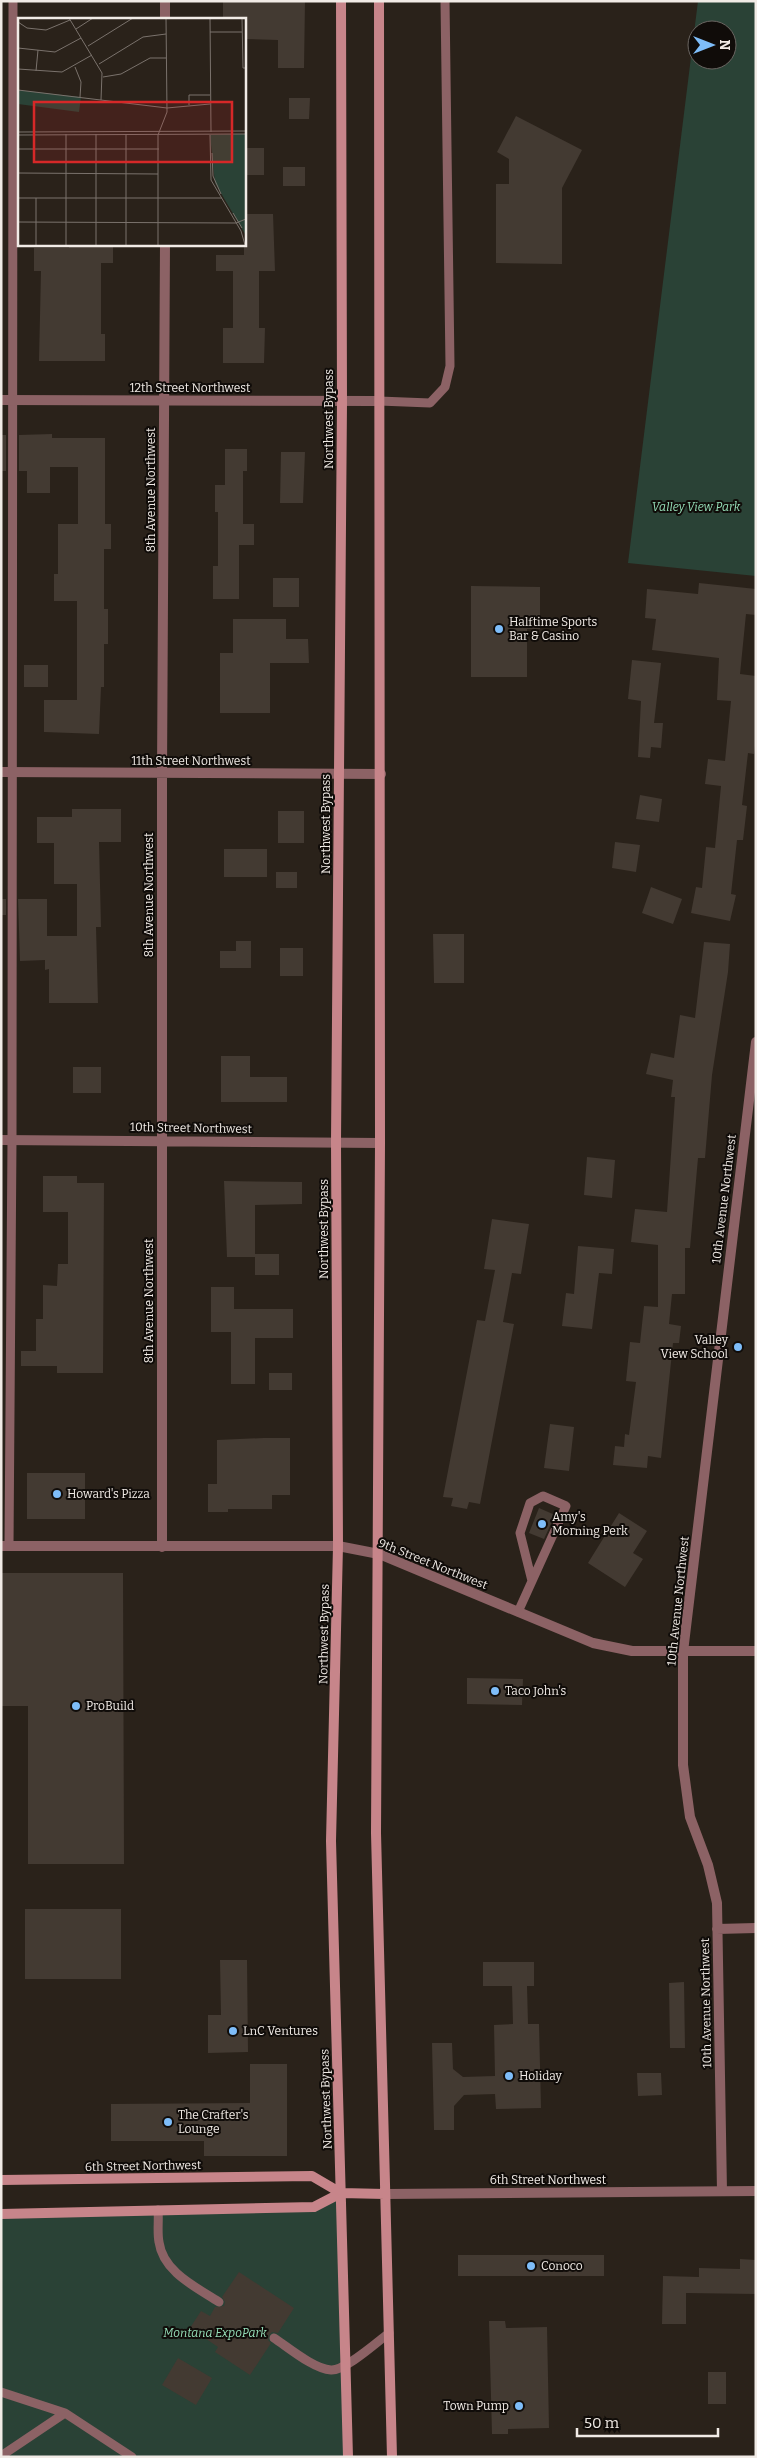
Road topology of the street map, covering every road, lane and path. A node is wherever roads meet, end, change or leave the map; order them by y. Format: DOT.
graph roads {
  1 [pos="13,1"];
  2 [pos="165,1"];
  3 [pos="342,1"];
  4 [pos="380,1"];
  5 [pos="444,1"];
  6 [pos="165,18"];
  7 [pos="165,245"];
  8 [pos="1,400"];
  9 [pos="12,400"];
  10 [pos="164,401"];
  11 [pos="379,401"];
  12 [pos="342,402"];
  13 [pos="6,772"];
  14 [pos="162,774"];
  15 [pos="338,774"];
  16 [pos="380,774"];
  17 [pos="756,1042"];
  18 [pos="1,1140"];
  19 [pos="12,1140"];
  20 [pos="161,1140"];
  21 [pos="336,1142"];
  22 [pos="380,1143"];
  23 [pos="5,1546"];
  24 [pos="338,1546"];
  25 [pos="162,1547"];
  26 [pos="379,1554"];
  27 [pos="532,1580"];
  28 [pos="518,1612"];
  29 [pos="756,1651"];
  30 [pos="683,1652"];
  31 [pos="756,1928"];
  32 [pos="717,1929"];
  33 [pos="1,2180"];
  34 [pos="722,2191"];
  35 [pos="756,2191"];
  36 [pos="341,2193"];
  37 [pos="385,2194"];
  38 [pos="158,2210"];
  39 [pos="1,2214"];
  40 [pos="219,2302"];
  41 [pos="389,2333"];
  42 [pos="274,2338"];
  43 [pos="346,2365"];
  44 [pos="1,2392"];
  45 [pos="65,2413"];
  46 [pos="1,2456"];
  47 [pos="132,2457"];
  48 [pos="348,2457"];
  49 [pos="392,2457"];
  1 -- 9 [label="lane"];
  2 -- 6 [label="street"];
  3 -- 12 [label="main road, Northwest Bypass"];
  4 -- 11 [label="main road"];
  5 -- 11 [label="lane"];
  7 -- 10 [label="street, 8th Avenue Northwest"];
  8 -- 9 [label="street, 12th Street Northwest"];
  9 -- 10 [label="street, 12th Street Northwest"];
  9 -- 13 [label="lane"];
  10 -- 12 [label="street, 12th Street Northwest"];
  10 -- 14 [label="street, 8th Avenue Northwest"];
  11 -- 12 [label="street, 12th Street Northwest"];
  11 -- 16 [label="main road"];
  12 -- 15 [label="main road, Northwest Bypass"];
  13 -- 14 [label="street, 11th Street Northwest"];
  13 -- 19 [label="lane"];
  14 -- 15 [label="street, 11th Street Northwest"];
  14 -- 20 [label="street, 8th Avenue Northwest"];
  15 -- 16 [label="street, 11th Street Northwest"];
  15 -- 21 [label="main road, Northwest Bypass"];
  16 -- 22 [label="main road"];
  17 -- 30 [label="street, 10th Avenue Northwest"];
  18 -- 19 [label="street, 10th Street Northwest"];
  19 -- 20 [label="street, 10th Street Northwest"];
  19 -- 23 [label="lane"];
  20 -- 21 [label="street, 10th Street Northwest"];
  20 -- 25 [label="street, 8th Avenue Northwest"];
  21 -- 22 [label="street, 10th Street Northwest"];
  21 -- 24 [label="main road, Northwest Bypass"];
  22 -- 26 [label="main road"];
  23 -- 25 [label="street, 9th Street Northwest"];
  24 -- 25 [label="street, 9th Street Northwest"];
  24 -- 26 [label="street, 9th Street Northwest"];
  24 -- 36 [label="main road, Northwest Bypass"];
  26 -- 28 [label="street, 9th Street Northwest"];
  26 -- 37 [label="main road"];
  27 -- 27 [label="lane"];
  27 -- 28 [label="lane"];
  28 -- 30 [label="street, 9th Street Northwest"];
  29 -- 30 [label="street, 9th Street Northwest"];
  30 -- 32 [label="street, 10th Avenue Northwest"];
  31 -- 32 [label="street"];
  32 -- 34 [label="street, 10th Avenue Northwest"];
  33 -- 36 [label="main road, 6th Street Northwest"];
  34 -- 35 [label="street, 6th Street Northwest"];
  34 -- 37 [label="street, 6th Street Northwest"];
  36 -- 37 [label="main road, 6th Street Northwest"];
  36 -- 38 [label="main road, 6th Street Northwest"];
  36 -- 43 [label="main road, Northwest Bypass"];
  37 -- 41 [label="main road"];
  38 -- 39 [label="main road, 6th Street Northwest"];
  38 -- 40 [label="lane"];
  41 -- 43 [label="lane"];
  41 -- 49 [label="main road"];
  42 -- 43 [label="lane"];
  43 -- 48 [label="main road, Northwest Bypass"];
  44 -- 45 [label="lane"];
  45 -- 46 [label="lane"];
  45 -- 47 [label="lane"];
}
